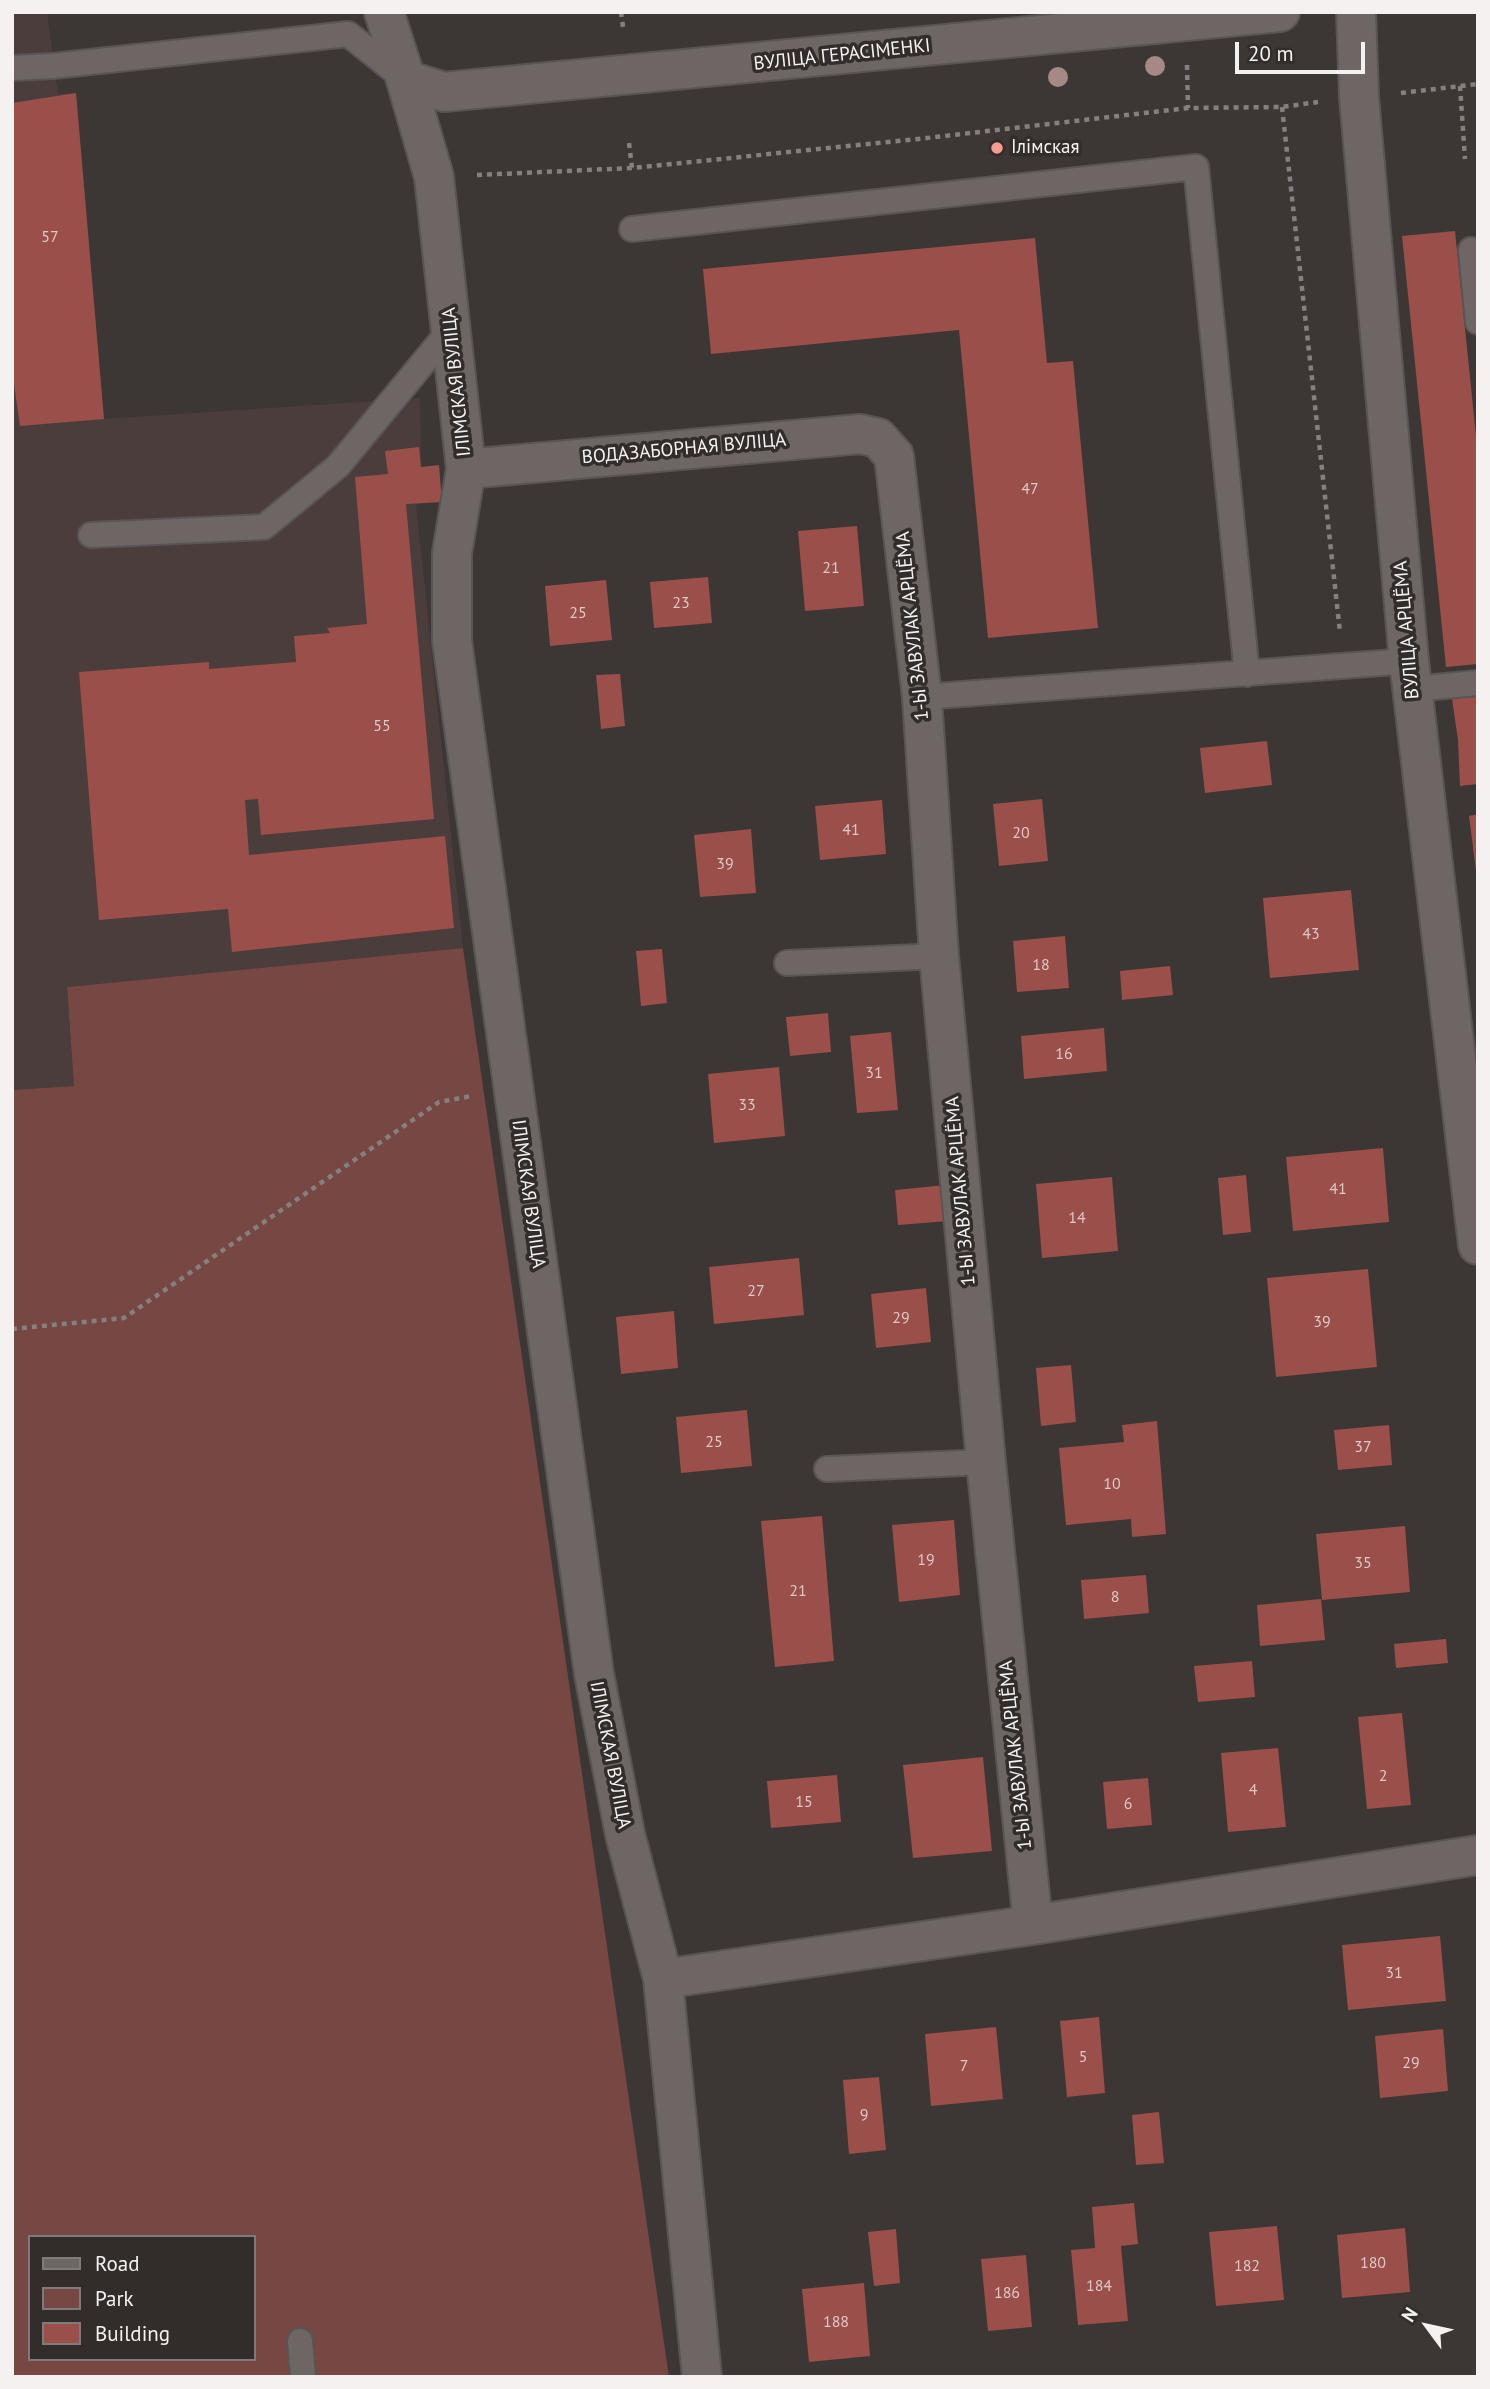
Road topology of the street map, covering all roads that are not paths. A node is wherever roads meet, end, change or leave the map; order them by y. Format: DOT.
graph roads {
  1 [pos="384,12"];
  2 [pos="1280,12"];
  3 [pos="1356,12"];
  4 [pos="1235,15"];
  5 [pos="12,68"];
  6 [pos="406,80"];
  7 [pos="632,229"];
  8 [pos="1471,250"];
  9 [pos="1478,322"];
  10 [pos="451,329"];
  11 [pos="894,456"];
  12 [pos="466,469"];
  13 [pos="91,535"];
  14 [pos="1247,674"];
  15 [pos="1411,675"];
  16 [pos="1478,682"];
  17 [pos="922,697"];
  18 [pos="939,956"];
  19 [pos="787,962"];
  20 [pos="1478,1245"];
  21 [pos="986,1462"];
  22 [pos="827,1469"];
  23 [pos="1478,1855"];
  24 [pos="1033,1925"];
  25 [pos="663,1979"];
  26 [pos="300,2341"];
  27 [pos="303,2377"];
  28 [pos="702,2377"];
  1 -- 6 [label="street, ІЛІМСКАЯ ВУЛІЦА"];
  2 -- 4 [label="street, ВУЛІЦА ГЕРАСІМЕНКІ"];
  3 -- 15 [label="street, ВУЛІЦА АРЦЁМА"];
  4 -- 6 [label="street, ВУЛІЦА ГЕРАСІМЕНКІ"];
  5 -- 6 [label="lane"];
  6 -- 10 [label="street, ІЛІМСКАЯ ВУЛІЦА"];
  7 -- 14 [label="lane"];
  8 -- 9 [label="lane"];
  10 -- 12 [label="street, ІЛІМСКАЯ ВУЛІЦА"];
  10 -- 13 [label="lane"];
  11 -- 12 [label="street, ВОДАЗАБОРНАЯ ВУЛІЦА"];
  11 -- 17 [label="street, 1-Ы ЗАВУЛАК АРЦЁМА"];
  12 -- 25 [label="street, ІЛІМСКАЯ ВУЛІЦА"];
  14 -- 15 [label="lane"];
  14 -- 17 [label="lane"];
  15 -- 16 [label="lane"];
  15 -- 20 [label="street, ВУЛІЦА АРЦЁМА"];
  17 -- 18 [label="street, 1-Ы ЗАВУЛАК АРЦЁМА"];
  18 -- 19 [label="lane"];
  18 -- 21 [label="street, 1-Ы ЗАВУЛАК АРЦЁМА"];
  21 -- 22 [label="lane"];
  21 -- 24 [label="street, 1-Ы ЗАВУЛАК АРЦЁМА"];
  23 -- 24 [label="street"];
  24 -- 25 [label="street"];
  25 -- 28 [label="street, ІЛІМСКАЯ ВУЛІЦА"];
  26 -- 27 [label="lane"];
}
